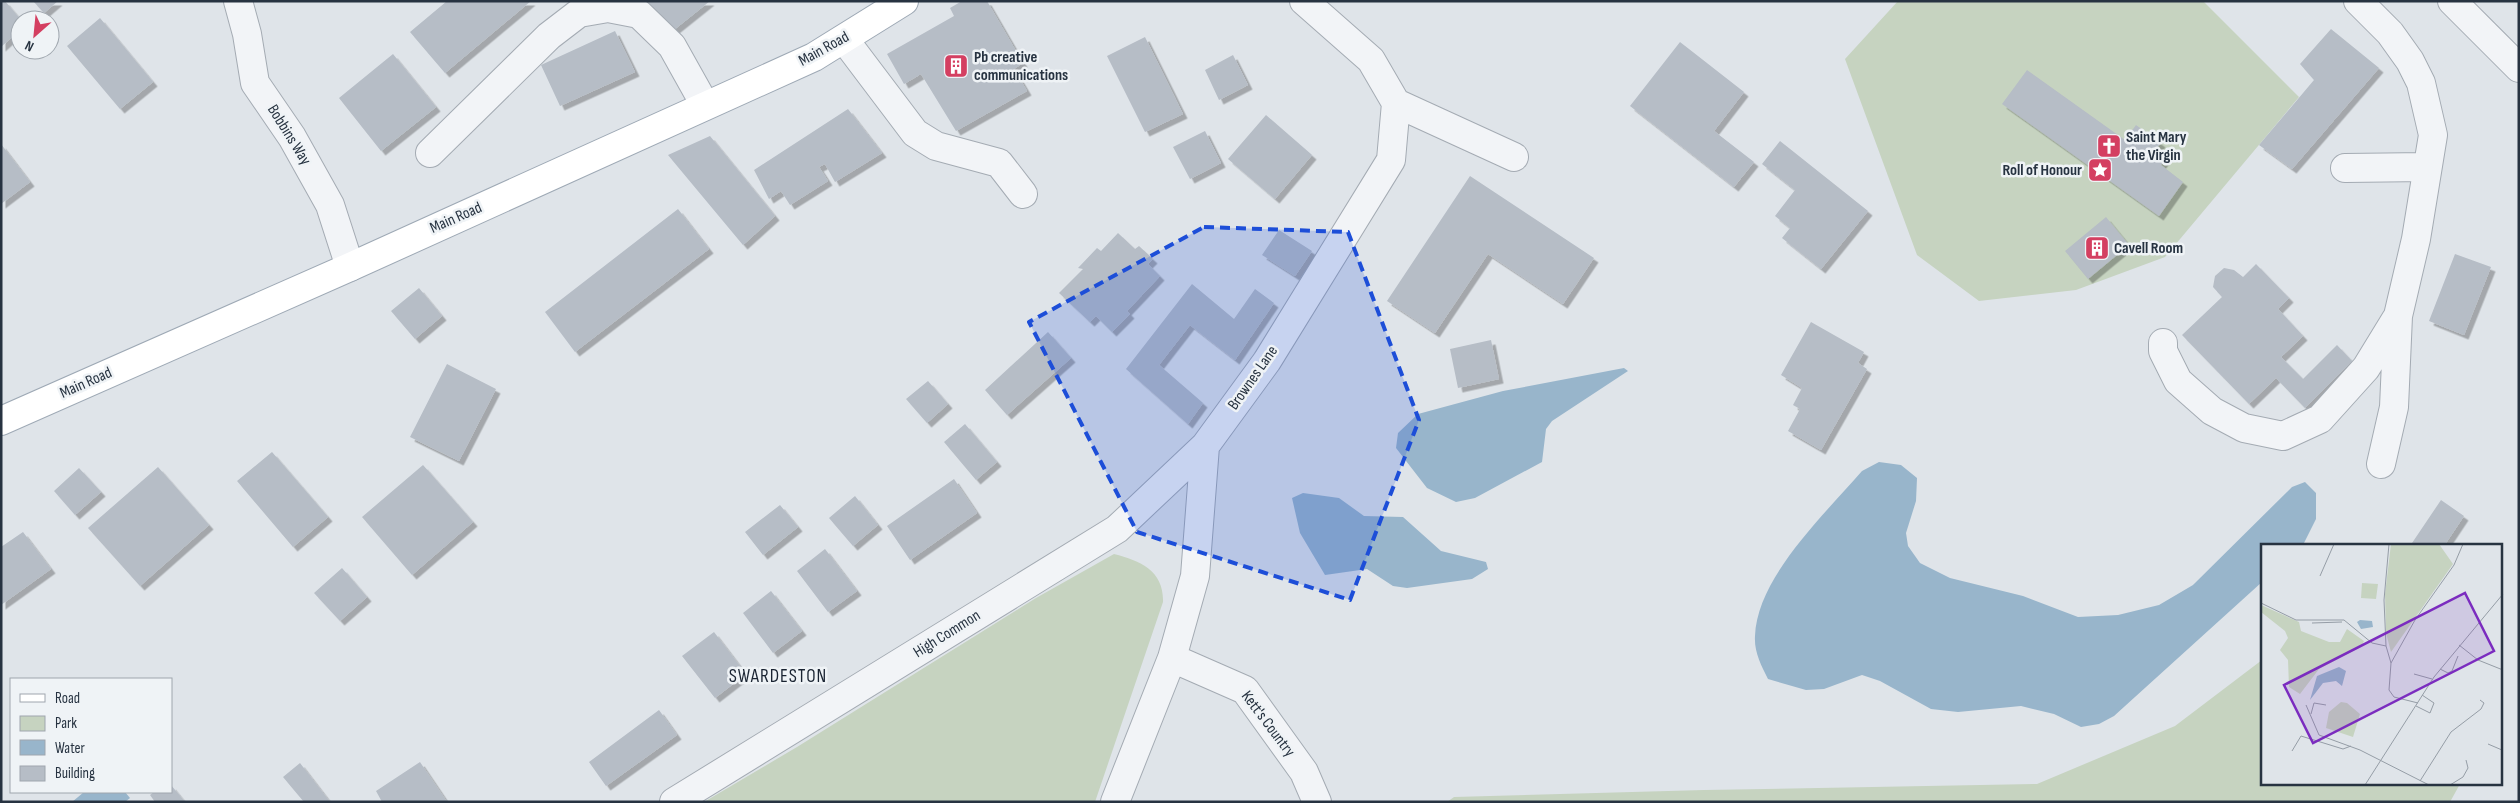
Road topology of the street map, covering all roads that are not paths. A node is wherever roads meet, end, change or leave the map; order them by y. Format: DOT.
graph roads {
  1 [pos="238,1"];
  2 [pos="904,1"];
  3 [pos="1304,1"];
  4 [pos="2358,1"];
  5 [pos="2452,1"];
  6 [pos="844,38"];
  7 [pos="2519,68"];
  8 [pos="1396,103"];
  9 [pos="705,105"];
  10 [pos="430,153"];
  11 [pos="1514,157"];
  12 [pos="2426,167"];
  13 [pos="2345,168"];
  14 [pos="1023,194"];
  15 [pos="350,267"];
  16 [pos="2398,316"];
  17 [pos="2163,343"];
  18 [pos="1,421"];
  19 [pos="1205,446"];
  20 [pos="2381,464"];
  21 [pos="1172,658"];
  22 [pos="674,802"];
  23 [pos="1115,802"];
  24 [pos="1317,802"];
  1 -- 15 [label="street, Bobbins Way"];
  2 -- 6 [label="main road, Main Road"];
  3 -- 8 [label="street"];
  4 -- 12 [label="street"];
  5 -- 7 [label="street"];
  6 -- 9 [label="main road, Main Road"];
  6 -- 14 [label="street"];
  8 -- 11 [label="street"];
  8 -- 19 [label="street, Brownes Lane"];
  9 -- 10 [label="street"];
  9 -- 15 [label="main road, Main Road"];
  12 -- 13 [label="street"];
  12 -- 16 [label="street"];
  15 -- 18 [label="main road, Main Road"];
  16 -- 17 [label="street"];
  16 -- 20 [label="street"];
  19 -- 21 [label="street"];
  19 -- 22 [label="street, High Common"];
  21 -- 23 [label="street"];
  21 -- 24 [label="street, Kett's Country"];
}
